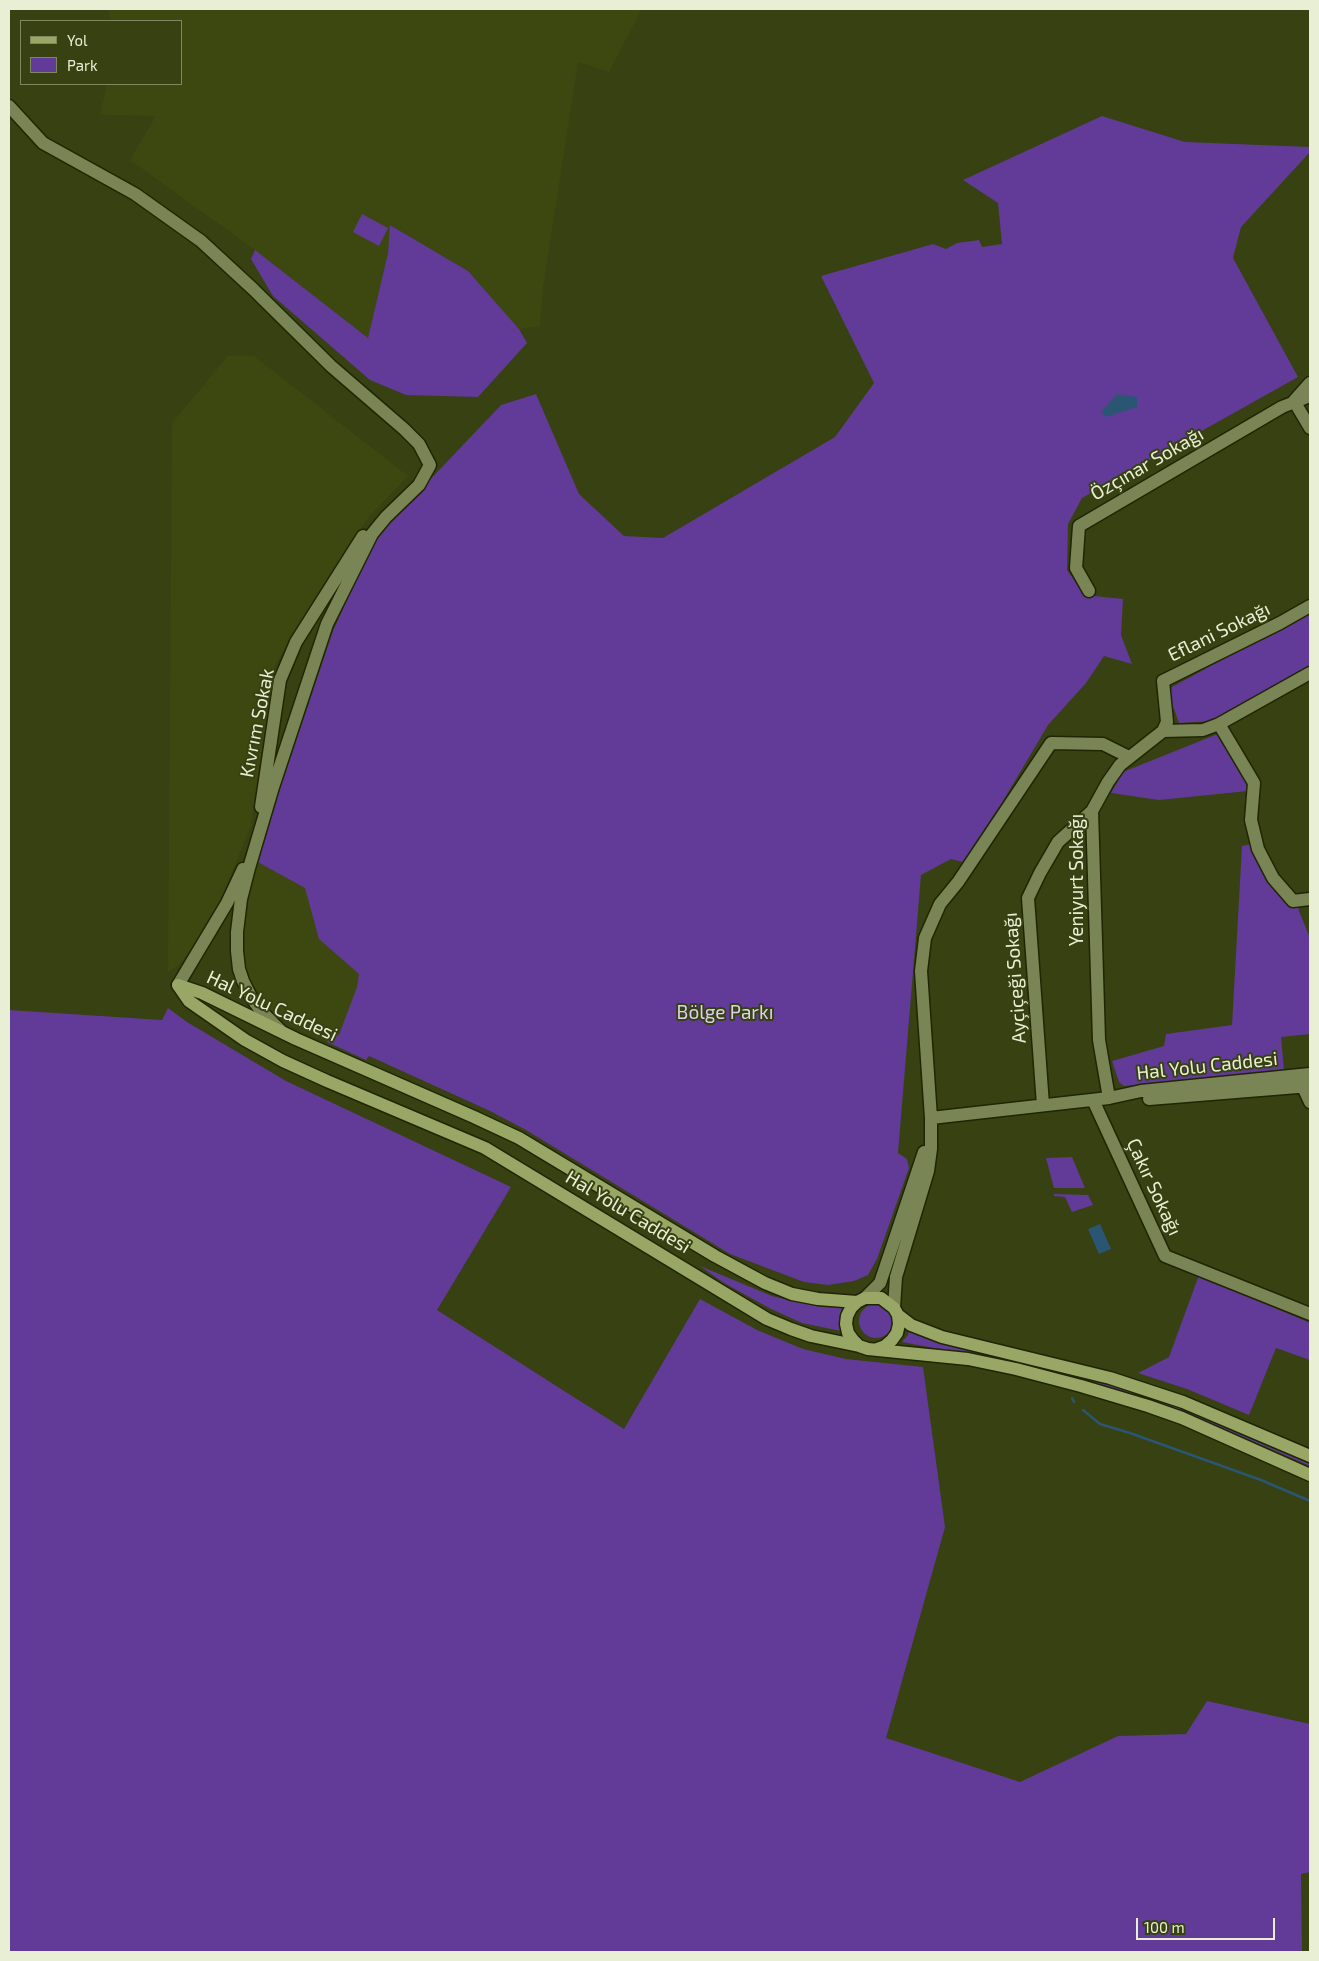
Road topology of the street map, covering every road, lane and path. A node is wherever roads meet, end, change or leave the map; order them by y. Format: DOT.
graph roads {
  1 [pos="9,106"];
  2 [pos="1310,383"];
  3 [pos="1310,396"];
  4 [pos="1294,402"];
  5 [pos="1310,428"];
  6 [pos="430,465"];
  7 [pos="1089,591"];
  8 [pos="1310,606"];
  9 [pos="1310,673"];
  10 [pos="1219,724"];
  11 [pos="1164,731"];
  12 [pos="1129,758"];
  13 [pos="1092,811"];
  14 [pos="1310,899"];
  15 [pos="178,985"];
  16 [pos="283,1033"];
  17 [pos="1310,1074"];
  18 [pos="1307,1086"];
  19 [pos="1109,1098"];
  20 [pos="1093,1100"];
  21 [pos="1310,1102"];
  22 [pos="1043,1105"];
  23 [pos="931,1118"];
  24 [pos="861,1300"];
  25 [pos="896,1311"];
  26 [pos="1310,1314"];
  27 [pos="859,1346"];
  28 [pos="877,1349"];
  29 [pos="1310,1456"];
  30 [pos="1310,1475"];
  1 -- 6 [label="street"];
  2 -- 4 [label="street, Özçınar Sokağı"];
  3 -- 4 [label="street, Özçınar Sokağı"];
  4 -- 5 [label="street"];
  4 -- 7 [label="street, Özçınar Sokağı"];
  6 -- 15 [label="street, Kıvrım Sokak"];
  6 -- 16 [label="street"];
  8 -- 11 [label="street, Eflani Sokağı"];
  9 -- 10 [label="street"];
  10 -- 11 [label="street"];
  10 -- 14 [label="street"];
  11 -- 12 [label="street, Yeniyurt Sokağı"];
  12 -- 13 [label="street, Yeniyurt Sokağı"];
  12 -- 23 [label="street"];
  13 -- 19 [label="street, Yeniyurt Sokağı"];
  13 -- 22 [label="street, Ayçiçeği Sokağı"];
  15 -- 16 [label="main road, Hal Yolu Caddesi"];
  15 -- 27 [label="main road, Hal Yolu Caddesi"];
  16 -- 24 [label="main road, Hal Yolu Caddesi"];
  17 -- 19 [label="street, Hal Yolu Caddesi"];
  18 -- 19 [label="street, Hal Yolu Caddesi"];
  18 -- 21 [label="street"];
  19 -- 20 [label="street, Hal Yolu Caddesi"];
  20 -- 22 [label="street, Hal Yolu Caddesi"];
  20 -- 26 [label="street, Çakır Sokağı"];
  22 -- 23 [label="street, Hal Yolu Caddesi"];
  23 -- 24 [label="street"];
  23 -- 25 [label="street"];
  24 -- 25 [label="main road"];
  24 -- 27 [label="main road"];
  25 -- 28 [label="main road"];
  25 -- 29 [label="main road"];
  27 -- 28 [label="main road"];
  28 -- 30 [label="main road"];
}
